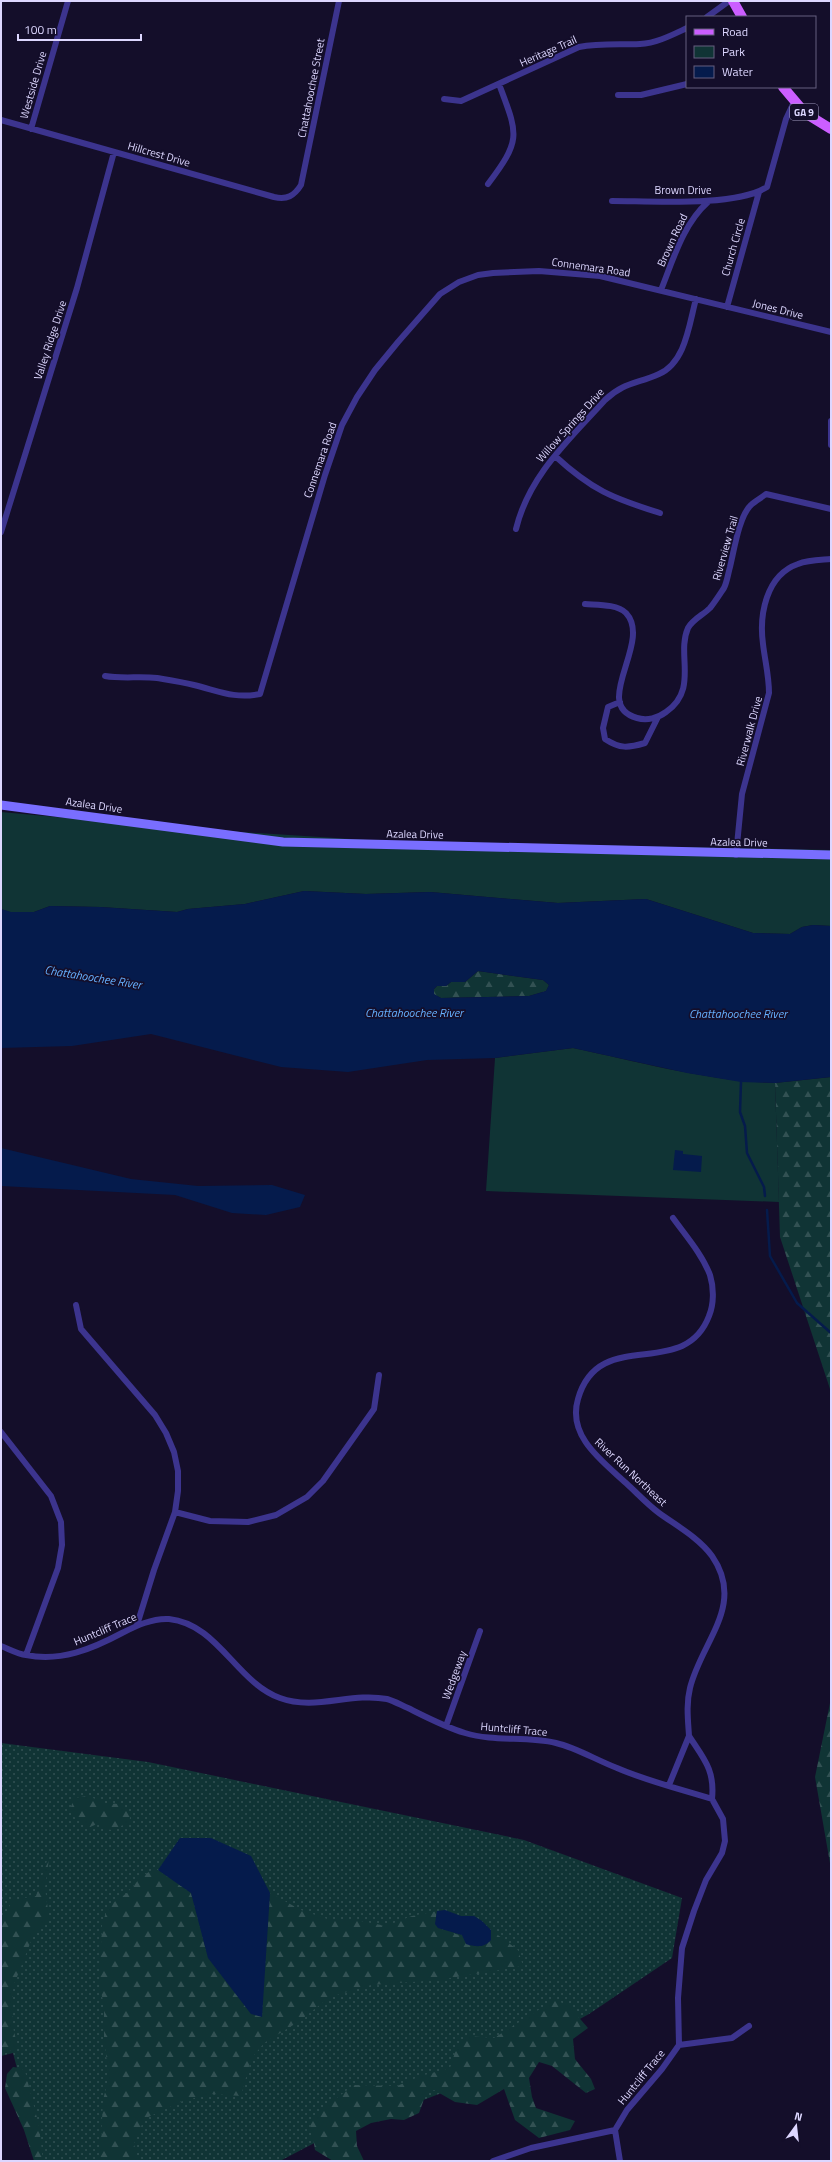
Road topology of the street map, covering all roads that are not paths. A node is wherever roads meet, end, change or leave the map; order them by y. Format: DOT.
graph roads {
  1 [pos="68,1"];
  2 [pos="339,1"];
  3 [pos="729,1"];
  4 [pos="733,1"];
  5 [pos="708,16"];
  6 [pos="741,16"];
  7 [pos="686,28"];
  8 [pos="499,84"];
  9 [pos="686,84"];
  10 [pos="784,88"];
  11 [pos="618,95"];
  12 [pos="444,99"];
  13 [pos="794,102"];
  14 [pos="1,120"];
  15 [pos="31,128"];
  16 [pos="831,129"];
  17 [pos="114,152"];
  18 [pos="303,179"];
  19 [pos="488,184"];
  20 [pos="756,193"];
  21 [pos="612,201"];
  22 [pos="708,202"];
  23 [pos="661,290"];
  24 [pos="696,299"];
  25 [pos="724,306"];
  26 [pos="831,332"];
  27 [pos="831,421"];
  28 [pos="831,445"];
  29 [pos="555,456"];
  30 [pos="831,509"];
  31 [pos="660,512"];
  32 [pos="516,529"];
  33 [pos="1,532"];
  34 [pos="831,559"];
  35 [pos="585,604"];
  36 [pos="105,676"];
  37 [pos="620,702"];
  38 [pos="658,717"];
  39 [pos="1,805"];
  40 [pos="736,854"];
  41 [pos="831,856"];
  42 [pos="673,1218"];
  43 [pos="76,1305"];
  44 [pos="379,1376"];
  45 [pos="1,1432"];
  46 [pos="175,1512"];
  47 [pos="137,1626"];
  48 [pos="480,1631"];
  49 [pos="1,1646"];
  50 [pos="26,1655"];
  51 [pos="446,1726"];
  52 [pos="689,1736"];
  53 [pos="670,1785"];
  54 [pos="712,1799"];
  55 [pos="749,2026"];
  56 [pos="679,2045"];
  57 [pos="615,2130"];
  58 [pos="493,2161"];
  59 [pos="620,2161"];
  1 -- 15 [label="street, Westside Drive"];
  2 -- 18 [label="street, Chattahoochee Street"];
  3 -- 5 [label="street"];
  4 -- 6 [label="main road"];
  7 -- 8 [label="street, Heritage Trail"];
  8 -- 12 [label="street, Heritage Trail"];
  8 -- 19 [label="street"];
  9 -- 11 [label="street"];
  10 -- 13 [label="main road, GA 9"];
  13 -- 16 [label="main road, GA 9"];
  13 -- 20 [label="street"];
  14 -- 15 [label="street, Hillcrest Drive"];
  15 -- 17 [label="street, Hillcrest Drive"];
  17 -- 18 [label="street, Hillcrest Drive"];
  17 -- 33 [label="street, Valley Ridge Drive"];
  20 -- 22 [label="street, Brown Drive"];
  20 -- 25 [label="street, Church Circle"];
  21 -- 22 [label="street, Brown Drive"];
  22 -- 23 [label="street, Brown Road"];
  23 -- 24 [label="street, Connemara Road"];
  23 -- 36 [label="street, Connemara Road"];
  24 -- 25 [label="street, Connemara Road"];
  24 -- 29 [label="street, Willow Springs Drive"];
  25 -- 26 [label="street, Jones Drive"];
  27 -- 28 [label="street"];
  29 -- 31 [label="street"];
  29 -- 32 [label="street, Willow Springs Drive"];
  30 -- 38 [label="street, Riverview Trail"];
  34 -- 40 [label="street, Riverwalk Drive"];
  35 -- 37 [label="street"];
  37 -- 38 [label="street"];
  37 -- 38 [label="street"];
  39 -- 40 [label="street, Azalea Drive"];
  40 -- 41 [label="street, Azalea Drive"];
  42 -- 52 [label="street, River Run Northeast"];
  43 -- 46 [label="street"];
  44 -- 46 [label="street"];
  45 -- 50 [label="street"];
  46 -- 47 [label="street"];
  47 -- 50 [label="street, Huntcliff Trace"];
  47 -- 51 [label="street, Huntcliff Trace"];
  48 -- 51 [label="street, Wedgeway"];
  49 -- 50 [label="street, Huntcliff Trace"];
  51 -- 53 [label="street, Huntcliff Trace"];
  52 -- 53 [label="street, River Run Northeast"];
  52 -- 54 [label="street, River Run Northeast"];
  53 -- 54 [label="street, Huntcliff Trace"];
  54 -- 56 [label="street, Huntcliff Trace"];
  55 -- 56 [label="street"];
  56 -- 57 [label="street, Huntcliff Trace"];
  57 -- 58 [label="street"];
  57 -- 59 [label="street"];
}
